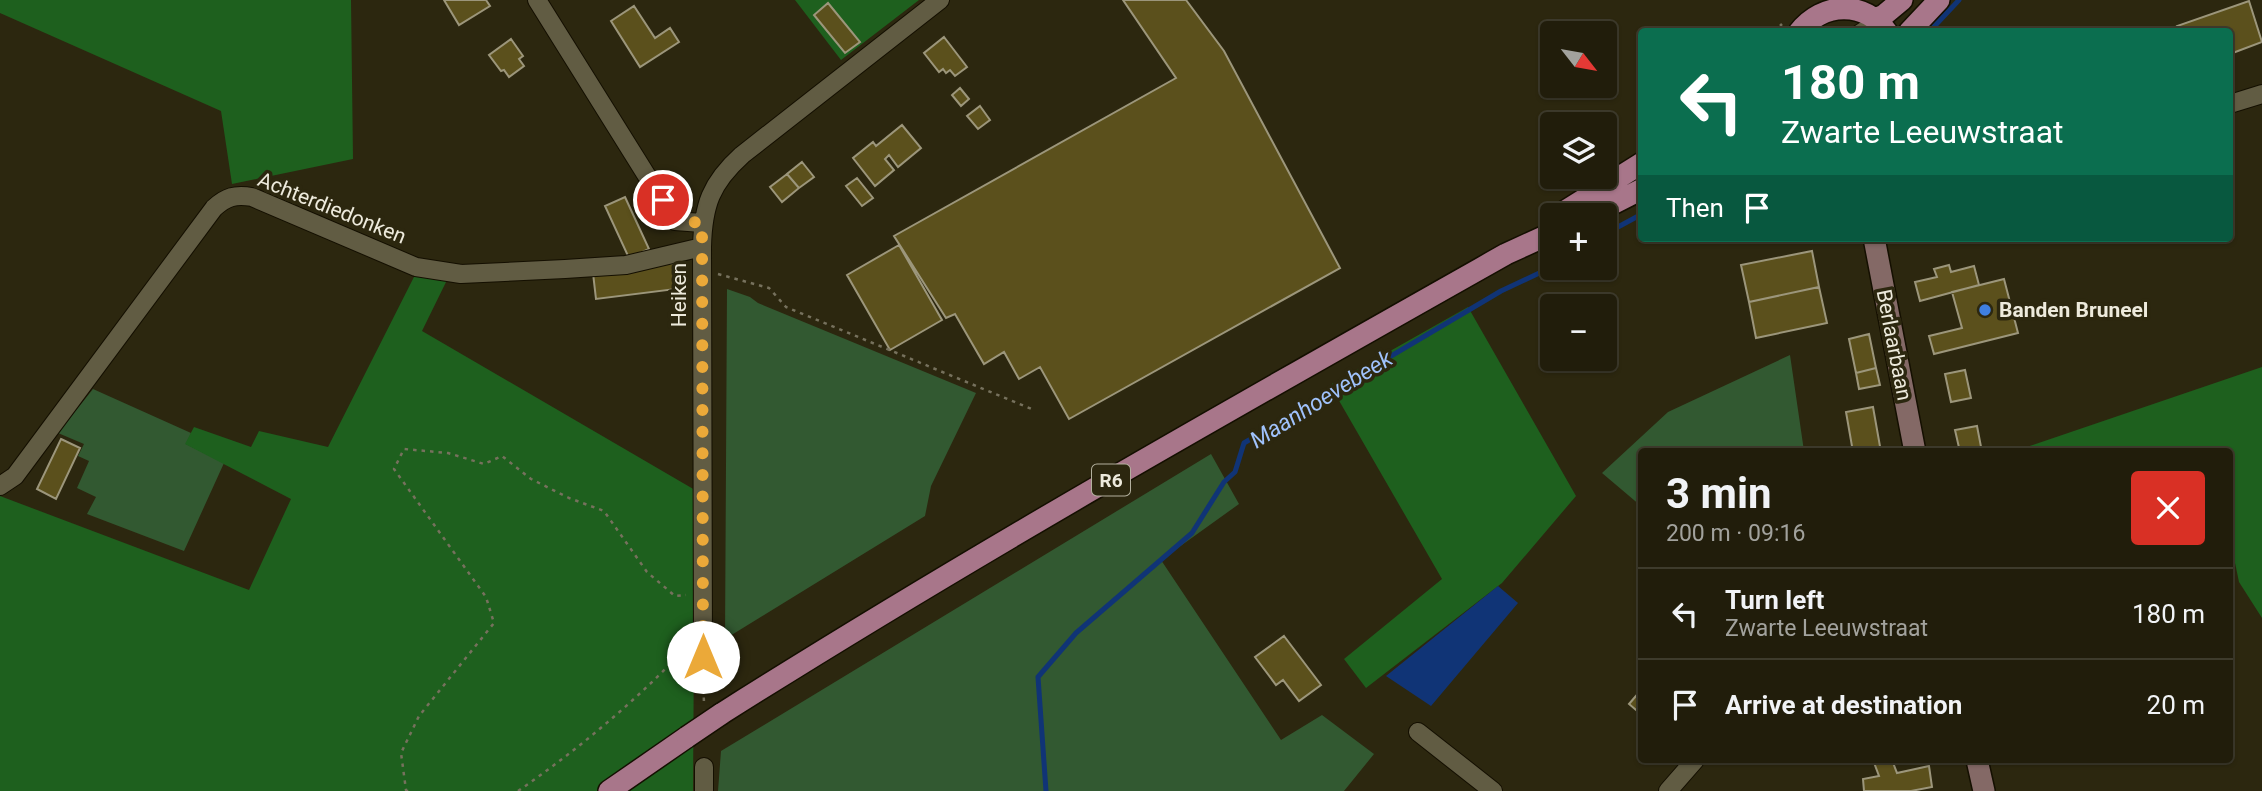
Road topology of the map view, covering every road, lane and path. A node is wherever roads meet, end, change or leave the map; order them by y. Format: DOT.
graph roads {
  1 [pos="537,0"];
  2 [pos="940,0"];
  3 [pos="1902,0"];
  4 [pos="1939,0"];
  5 [pos="1833,4"];
  6 [pos="1881,25"];
  7 [pos="1802,28"];
  8 [pos="1913,28"];
  9 [pos="2262,94"];
  10 [pos="2233,103"];
  11 [pos="1638,166"];
  12 [pos="1638,191"];
  13 [pos="1578,203"];
  14 [pos="1615,203"];
  15 [pos="702,223"];
  16 [pos="1540,229"];
  17 [pos="1540,238"];
  18 [pos="1875,242"];
  19 [pos="702,247"];
  20 [pos="1506,254"];
  21 [pos="702,270"];
  22 [pos="1034,410"];
  23 [pos="1914,448"];
  24 [pos="0,486"];
  25 [pos="703,593"];
  26 [pos="703,657"];
  27 [pos="1418,732"];
  28 [pos="1692,763"];
  29 [pos="1979,763"];
  30 [pos="704,767"];
  31 [pos="408,791"];
  32 [pos="518,791"];
  33 [pos="608,791"];
  34 [pos="704,791"];
  35 [pos="1493,791"];
  36 [pos="1668,791"];
  37 [pos="1984,791"];
  1 -- 15 [label="street"];
  2 -- 15 [label="street, Heiken"];
  3 -- 6 [label="main road"];
  4 -- 8 [label="main road"];
  5 -- 6 [label="main road"];
  5 -- 7 [label="main road"];
  9 -- 10 [label="street"];
  11 -- 13 [label="main road"];
  12 -- 14 [label="main road"];
  15 -- 19 [label="street, Heiken"];
  16 -- 20 [label="main road, R6"];
  17 -- 20 [label="main road, R6"];
  18 -- 23 [label="street, Berlaarbaan"];
  19 -- 21 [label="street, Heiken"];
  19 -- 24 [label="street, Achterdiedonken"];
  20 -- 33 [label="main road, R6, bridge"];
  21 -- 22 [label="path"];
  21 -- 25 [label="street, Heiken"];
  25 -- 26 [label="street, Heiken"];
  25 -- 31 [label="path"];
  26 -- 32 [label="path"];
  27 -- 35 [label="street"];
  28 -- 36 [label="street"];
  29 -- 37 [label="street"];
  30 -- 34 [label="street"];
}
